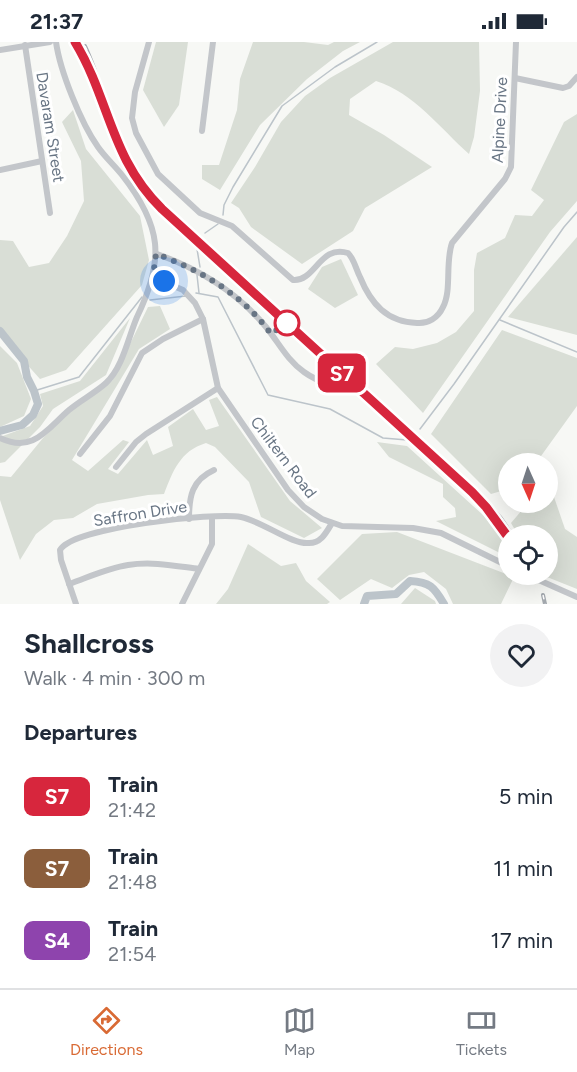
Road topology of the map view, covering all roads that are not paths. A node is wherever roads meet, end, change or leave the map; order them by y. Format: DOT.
graph roads {
  1 [pos="50,42"];
  2 [pos="56,42"];
  3 [pos="149,42"];
  4 [pos="213,42"];
  5 [pos="516,42"];
  6 [pos="25,45"];
  7 [pos="0,51"];
  8 [pos="577,77"];
  9 [pos="515,78"];
  10 [pos="202,131"];
  11 [pos="42,162"];
  12 [pos="0,170"];
  13 [pos="50,213"];
  14 [pos="156,254"];
  15 [pos="153,277"];
  16 [pos="203,319"];
  17 [pos="218,387"];
  18 [pos="346,392"];
  19 [pos="0,438"];
  20 [pos="81,454"];
  21 [pos="116,467"];
  22 [pos="214,470"];
  23 [pos="212,517"];
  24 [pos="189,519"];
  25 [pos="332,524"];
  26 [pos="498,561"];
  27 [pos="200,569"];
  28 [pos="69,584"];
  29 [pos="550,585"];
  30 [pos="577,597"];
  31 [pos="76,604"];
  32 [pos="183,604"];
  1 -- 6 [label="street"];
  2 -- 14 [label="street"];
  3 -- 9 [label="street, Alpine Drive"];
  4 -- 10 [label="street"];
  5 -- 9 [label="street, Alpine Drive"];
  6 -- 7 [label="street"];
  6 -- 11 [label="street, Davaram Street"];
  8 -- 9 [label="street"];
  11 -- 12 [label="street"];
  11 -- 13 [label="street, Davaram Street"];
  14 -- 15 [label="street"];
  14 -- 18 [label="street"];
  15 -- 16 [label="street, Chiltern Road"];
  15 -- 19 [label="street"];
  16 -- 17 [label="street, Chiltern Road"];
  16 -- 20 [label="street"];
  17 -- 21 [label="street"];
  17 -- 25 [label="street, Chiltern Road"];
  22 -- 24 [label="street"];
  23 -- 24 [label="street, Saffron Drive"];
  23 -- 25 [label="street, Saffron Drive"];
  23 -- 27 [label="street, Saffron Drive"];
  24 -- 28 [label="street, Saffron Drive"];
  25 -- 26 [label="street, Chiltern Road"];
  27 -- 28 [label="street"];
  27 -- 32 [label="street, Saffron Drive"];
  28 -- 31 [label="street, Saffron Drive"];
  29 -- 30 [label="street"];
}
